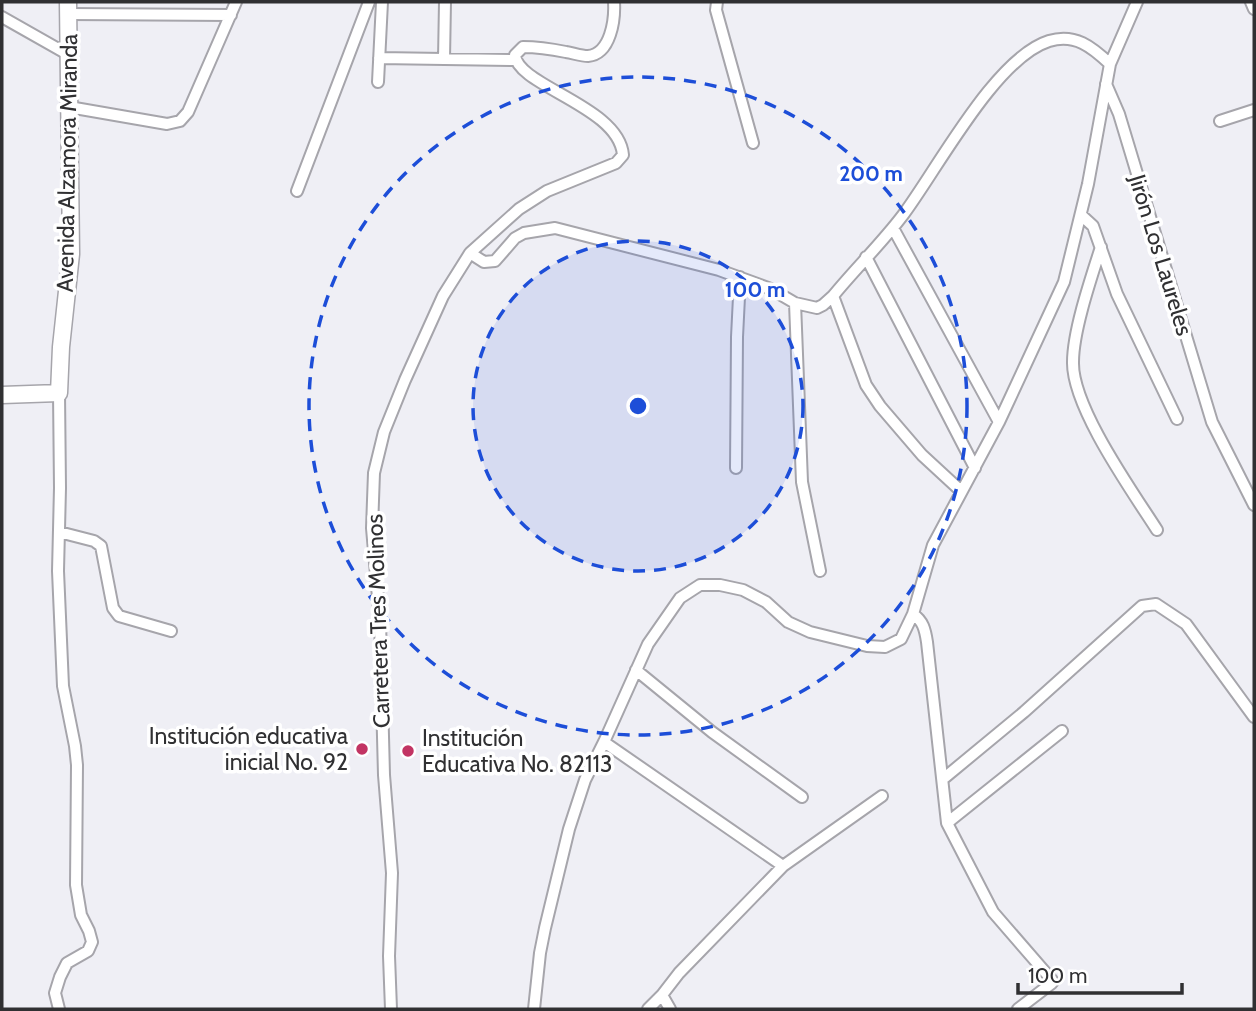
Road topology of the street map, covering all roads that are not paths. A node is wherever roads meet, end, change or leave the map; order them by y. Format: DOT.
graph roads {
  1 [pos="136,2"];
  2 [pos="201,2"];
  3 [pos="236,2"];
  4 [pos="369,2"];
  5 [pos="382,2"];
  6 [pos="445,2"];
  7 [pos="614,2"];
  8 [pos="718,2"];
  9 [pos="1137,2"];
  10 [pos="1251,2"];
  11 [pos="68,8"];
  12 [pos="1254,9"];
  13 [pos="136,14"];
  14 [pos="201,15"];
  15 [pos="231,15"];
  16 [pos="2,17"];
  17 [pos="69,55"];
  18 [pos="379,58"];
  19 [pos="444,59"];
  20 [pos="515,60"];
  21 [pos="1110,64"];
  22 [pos="378,82"];
  23 [pos="1106,84"];
  24 [pos="69,107"];
  25 [pos="1254,110"];
  26 [pos="1220,121"];
  27 [pos="753,143"];
  28 [pos="297,191"];
  29 [pos="1081,215"];
  30 [pos="893,228"];
  31 [pos="1101,247"];
  32 [pos="470,253"];
  33 [pos="866,257"];
  34 [pos="740,277"];
  35 [pos="832,296"];
  36 [pos="795,303"];
  37 [pos="59,393"];
  38 [pos="2,395"];
  39 [pos="1177,419"];
  40 [pos="999,422"];
  41 [pos="736,468"];
  42 [pos="975,468"];
  43 [pos="961,491"];
  44 [pos="1254,505"];
  45 [pos="1157,530"];
  46 [pos="59,531"];
  47 [pos="820,571"];
  48 [pos="912,614"];
  49 [pos="171,631"];
  50 [pos="636,670"];
  51 [pos="1254,717"];
  52 [pos="1062,731"];
  53 [pos="604,742"];
  54 [pos="943,779"];
  55 [pos="881,796"];
  56 [pos="802,797"];
  57 [pos="947,824"];
  58 [pos="783,866"];
  59 [pos="662,995"];
  60 [pos="58,1009"];
  61 [pos="391,1009"];
  62 [pos="534,1009"];
  63 [pos="648,1009"];
  64 [pos="670,1009"];
  65 [pos="1018,1009"];
  1 -- 13 [label="street"];
  2 -- 14 [label="street"];
  3 -- 15 [label="street"];
  4 -- 28 [label="street"];
  5 -- 18 [label="street"];
  6 -- 19 [label="street"];
  7 -- 20 [label="street"];
  8 -- 27 [label="street"];
  9 -- 21 [label="street"];
  10 -- 12 [label="street"];
  11 -- 13 [label="street"];
  11 -- 17 [label="street, Avenida Alzamora Miranda"];
  13 -- 14 [label="street"];
  14 -- 15 [label="street"];
  15 -- 24 [label="street"];
  16 -- 17 [label="street"];
  17 -- 24 [label="street, Avenida Alzamora Miranda"];
  18 -- 19 [label="street"];
  18 -- 22 [label="street"];
  19 -- 20 [label="street"];
  20 -- 32 [label="street, Carretera Tres Molinos"];
  21 -- 23 [label="street"];
  21 -- 30 [label="street"];
  23 -- 29 [label="street"];
  23 -- 44 [label="street, Jirón Los Laureles"];
  24 -- 37 [label="street, Avenida Alzamora Miranda"];
  25 -- 26 [label="street"];
  29 -- 31 [label="street"];
  29 -- 40 [label="street"];
  30 -- 33 [label="street"];
  30 -- 40 [label="street"];
  31 -- 39 [label="street"];
  31 -- 45 [label="street"];
  32 -- 34 [label="street"];
  32 -- 61 [label="street, Carretera Tres Molinos"];
  33 -- 35 [label="street"];
  33 -- 42 [label="street"];
  34 -- 36 [label="street"];
  34 -- 41 [label="street"];
  35 -- 36 [label="street"];
  35 -- 43 [label="street"];
  36 -- 47 [label="street"];
  37 -- 38 [label="street"];
  37 -- 46 [label="street"];
  40 -- 42 [label="street"];
  42 -- 43 [label="street"];
  43 -- 48 [label="street"];
  46 -- 49 [label="street"];
  46 -- 60 [label="street"];
  48 -- 50 [label="street"];
  48 -- 54 [label="street"];
  50 -- 53 [label="street"];
  50 -- 56 [label="street"];
  51 -- 54 [label="street"];
  52 -- 57 [label="street"];
  53 -- 58 [label="street"];
  53 -- 62 [label="street"];
  54 -- 57 [label="street"];
  55 -- 58 [label="street"];
  57 -- 65 [label="street"];
  58 -- 59 [label="street"];
  59 -- 63 [label="street"];
  59 -- 64 [label="street"];
}
